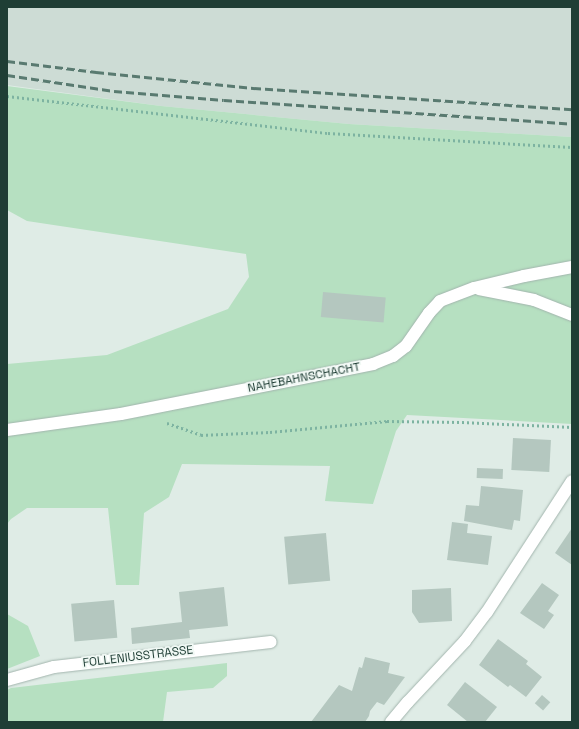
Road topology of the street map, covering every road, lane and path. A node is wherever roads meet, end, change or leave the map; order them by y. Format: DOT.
graph roads {
  1 [pos="7,96"];
  2 [pos="572,147"];
  3 [pos="572,267"];
  4 [pos="474,288"];
  5 [pos="572,315"];
  6 [pos="164,422"];
  7 [pos="572,427"];
  8 [pos="7,430"];
  9 [pos="570,487"];
  10 [pos="271,642"];
  11 [pos="7,680"];
  12 [pos="391,722"];
  1 -- 2 [label="path"];
  3 -- 4 [label="street, NAHEBAHNSCHACHT"];
  4 -- 5 [label="street"];
  4 -- 8 [label="street, NAHEBAHNSCHACHT"];
  6 -- 7 [label="path"];
  9 -- 12 [label="street"];
  10 -- 11 [label="street, FOLLENIUSSTRASSE"];
}
